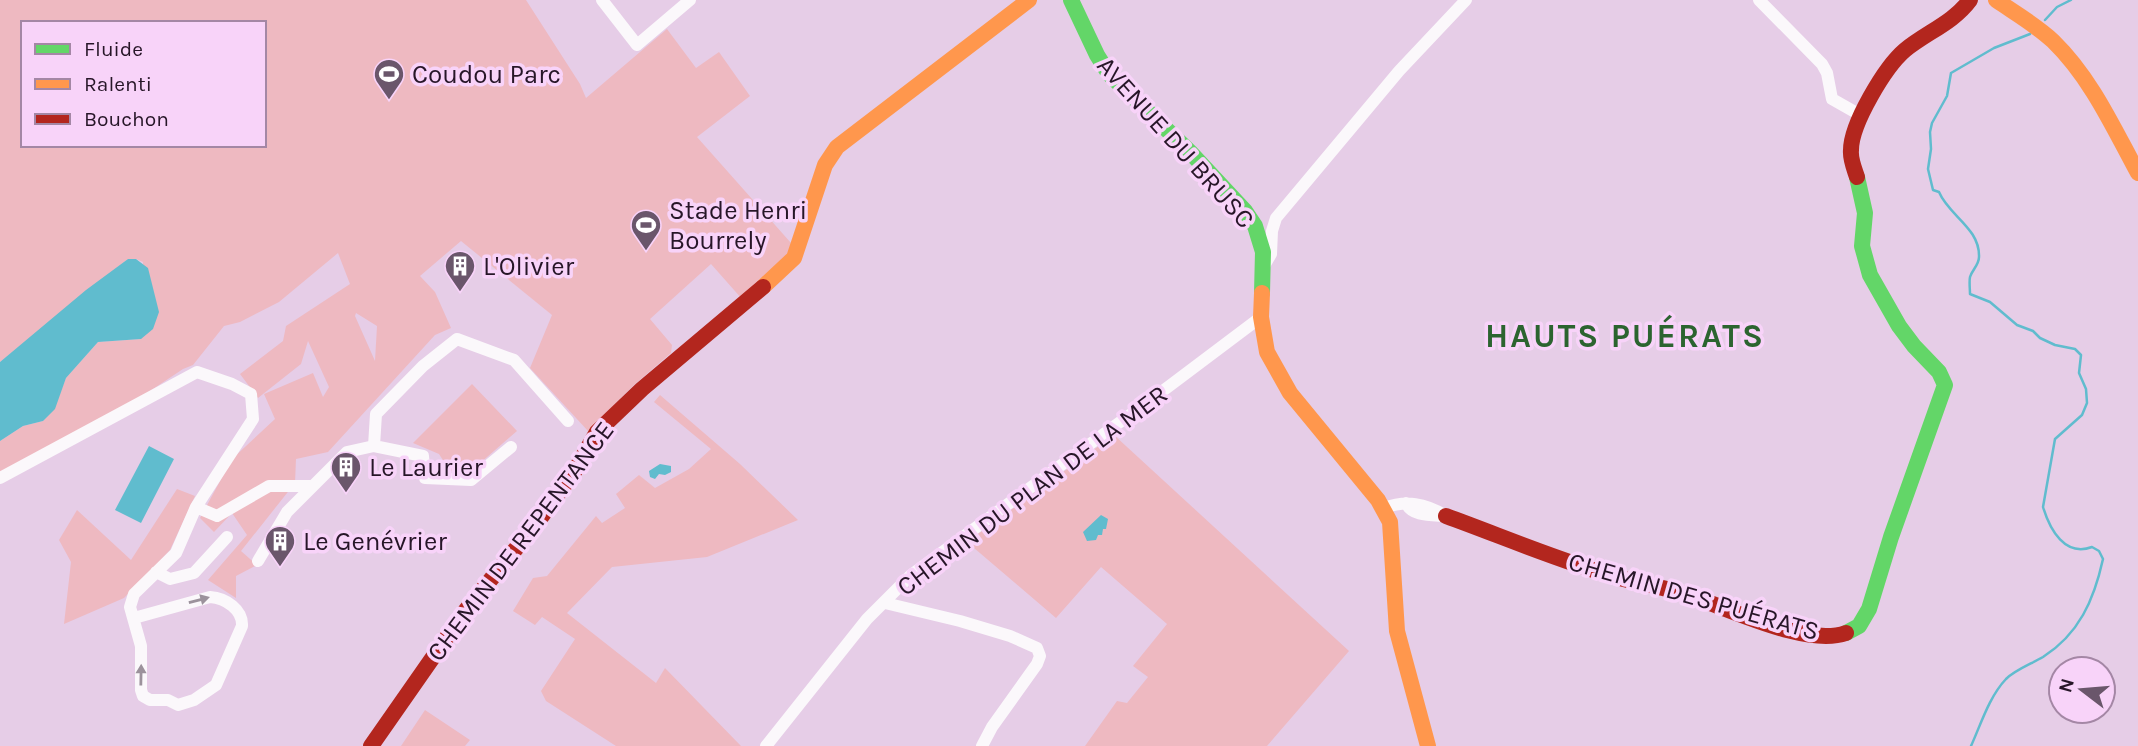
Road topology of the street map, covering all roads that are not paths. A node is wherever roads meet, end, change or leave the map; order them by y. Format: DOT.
graph roads {
  1 [pos="602,0"];
  2 [pos="690,0"];
  3 [pos="1029,0"];
  4 [pos="1071,0"];
  5 [pos="1466,0"];
  6 [pos="1759,0"];
  7 [pos="1970,0"];
  8 [pos="1996,0"];
  9 [pos="2008,0"];
  10 [pos="1863,116"];
  11 [pos="2138,155"];
  12 [pos="2138,173"];
  13 [pos="1274,224"];
  14 [pos="1255,226"];
  15 [pos="1264,267"];
  16 [pos="1261,317"];
  17 [pos="568,421"];
  18 [pos="374,446"];
  19 [pos="511,447"];
  20 [pos="0,478"];
  21 [pos="312,486"];
  22 [pos="1406,503"];
  23 [pos="196,507"];
  24 [pos="1419,514"];
  25 [pos="1387,515"];
  26 [pos="1446,516"];
  27 [pos="228,537"];
  28 [pos="258,561"];
  29 [pos="156,572"];
  30 [pos="884,603"];
  31 [pos="133,618"];
  32 [pos="371,746"];
  33 [pos="766,746"];
  34 [pos="982,746"];
  35 [pos="1428,746"];
  1 -- 2 [label="street"];
  3 -- 32 [label="street, CHEMIN DE REPENTANCE"];
  4 -- 14 [label="street, AVENUE DU BRUSC"];
  5 -- 13 [label="street"];
  6 -- 10 [label="street"];
  7 -- 10 [label="street, CHEMIN DES PUÉRATS"];
  8 -- 12 [label="street"];
  9 -- 11 [label="street"];
  10 -- 26 [label="street, CHEMIN DES PUÉRATS"];
  13 -- 14 [label="street"];
  13 -- 15 [label="street"];
  14 -- 15 [label="street, AVENUE DU BRUSC"];
  15 -- 16 [label="street, AVENUE DU BRUSC"];
  16 -- 25 [label="street, AVENUE DU BRUSC"];
  16 -- 30 [label="street, CHEMIN DU PLAN DE LA MER"];
  17 -- 18 [label="street"];
  18 -- 19 [label="street"];
  18 -- 21 [label="street"];
  20 -- 23 [label="street"];
  21 -- 23 [label="street"];
  21 -- 28 [label="street"];
  22 -- 24 [label="street"];
  22 -- 25 [label="street, CHEMIN DES PUÉRATS"];
  22 -- 26 [label="street, CHEMIN DES PUÉRATS"];
  23 -- 29 [label="street"];
  24 -- 25 [label="street, CHEMIN DES PUÉRATS"];
  24 -- 26 [label="street, CHEMIN DES PUÉRATS"];
  25 -- 35 [label="street"];
  27 -- 29 [label="street"];
  29 -- 31 [label="street"];
  30 -- 33 [label="street, CHEMIN DU PLAN DE LA MER"];
  30 -- 34 [label="street"];
  31 -- 31 [label="street, one-way"];
}
